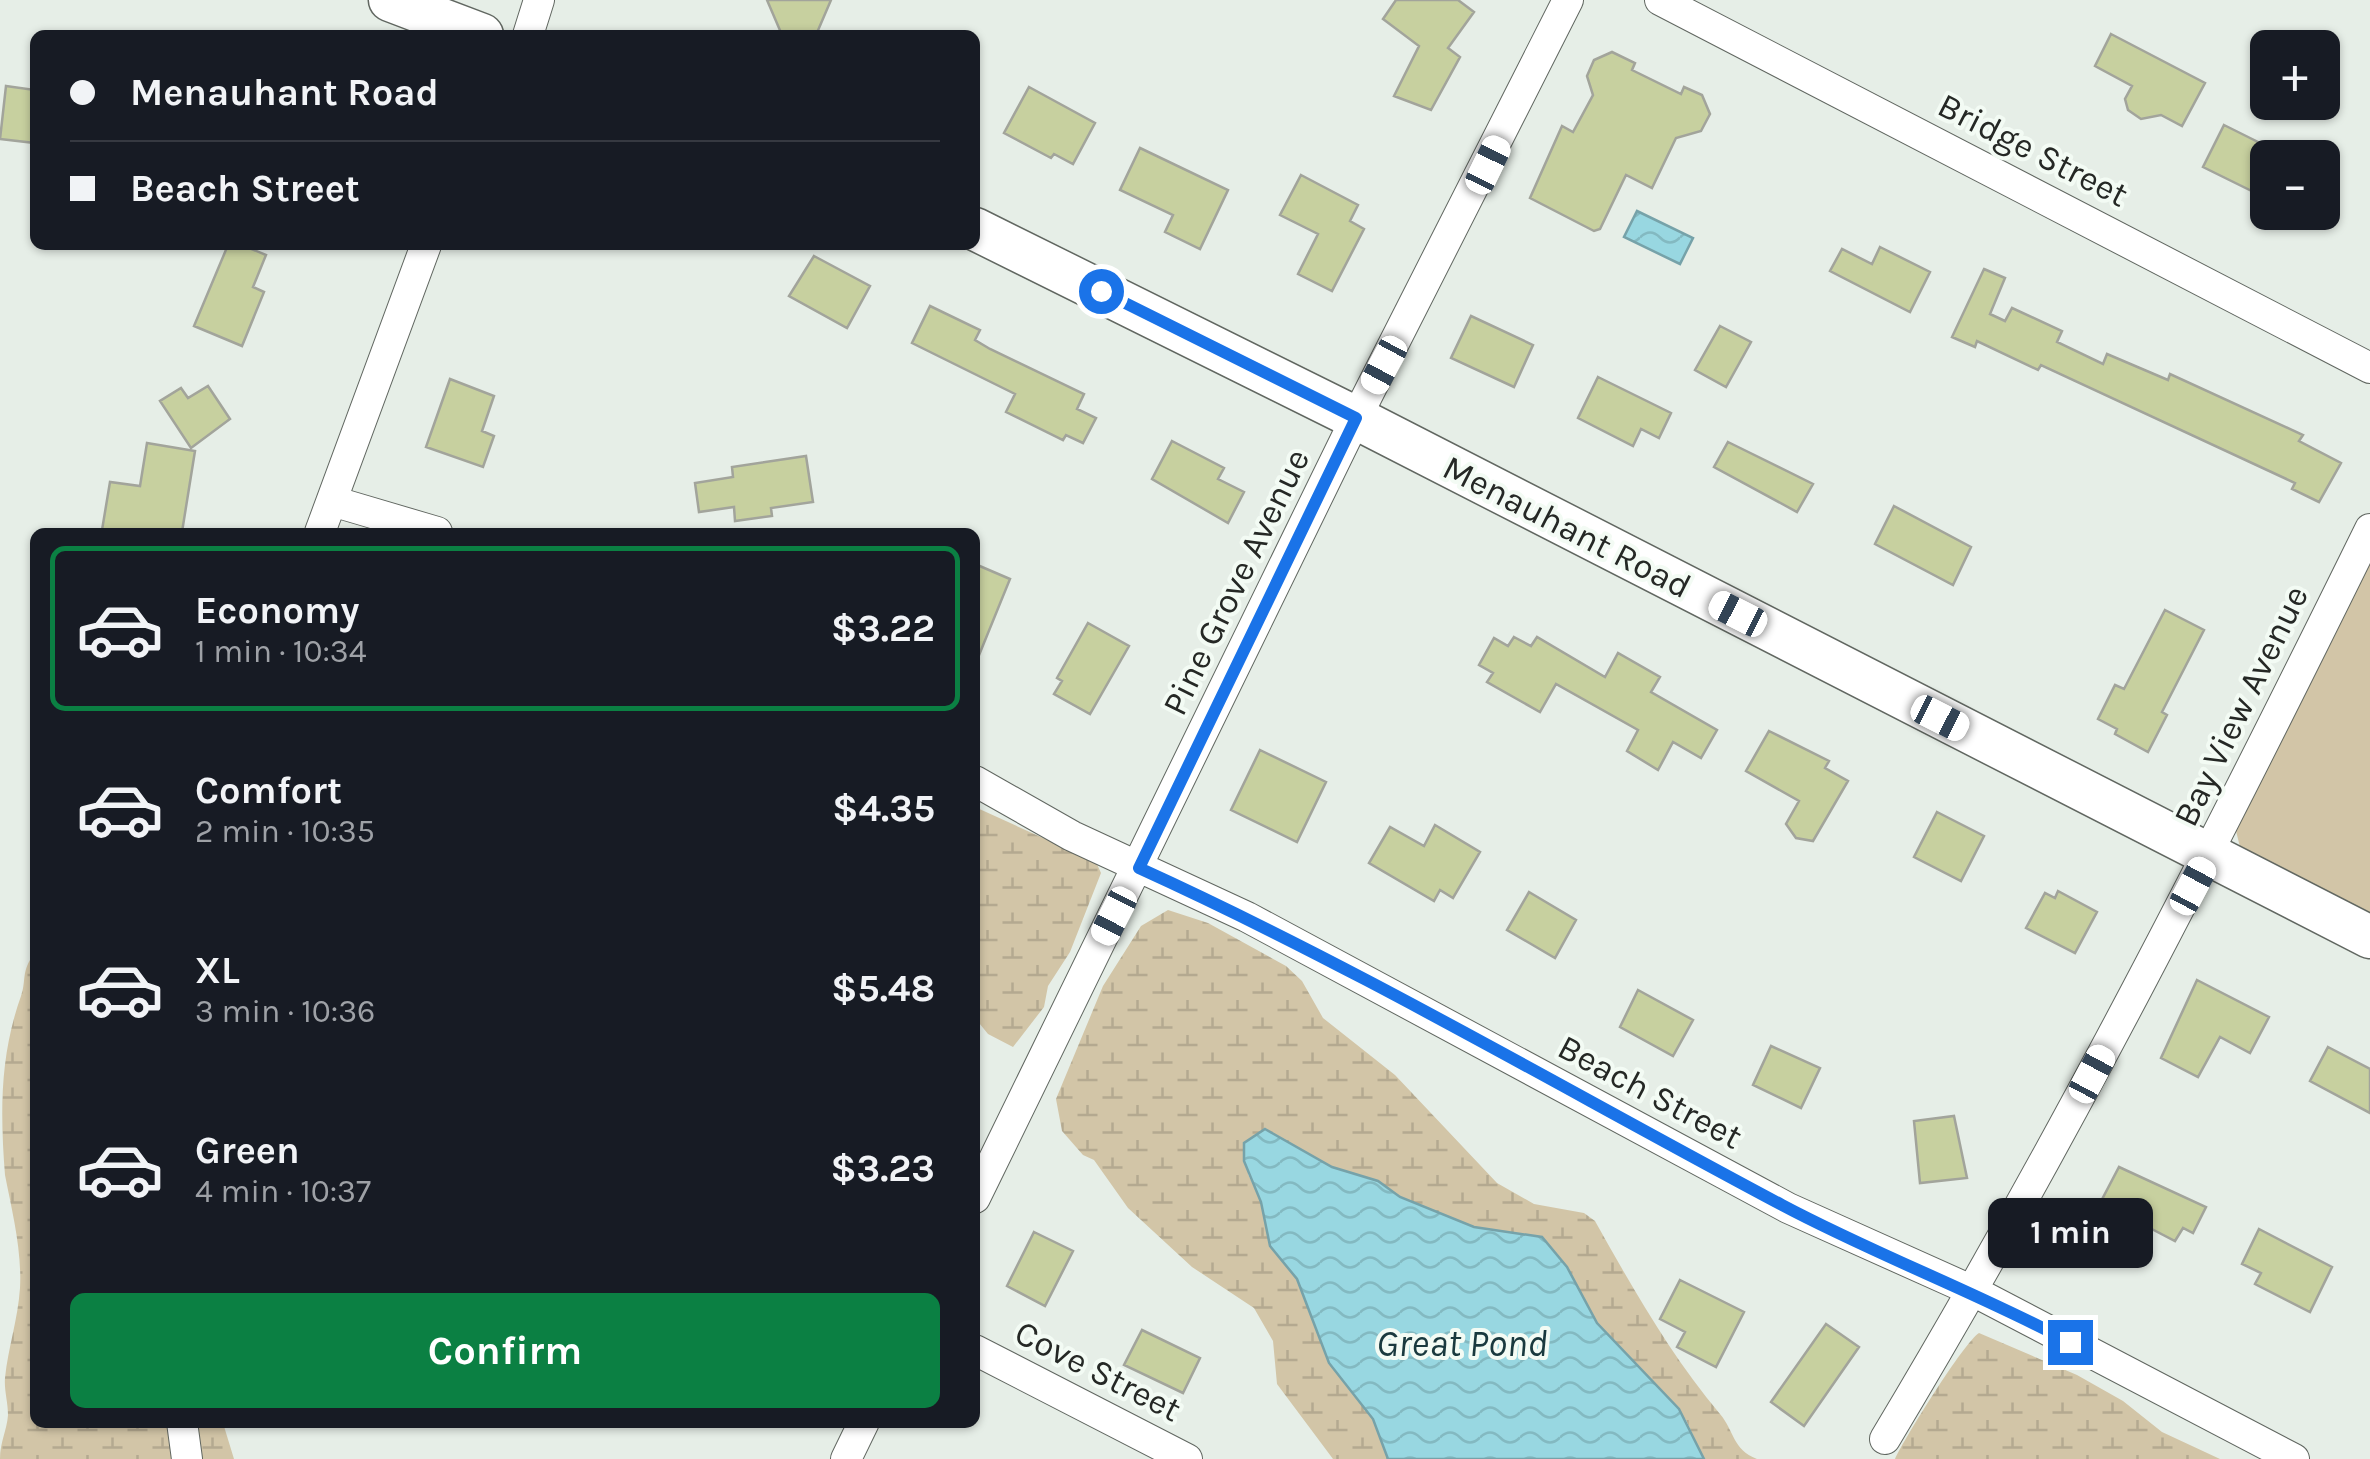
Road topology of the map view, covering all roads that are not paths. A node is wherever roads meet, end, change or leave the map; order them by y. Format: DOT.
graph roads {
  1 [pos="390,0"];
  2 [pos="539,0"];
  3 [pos="1568,0"];
  4 [pos="1660,0"];
  5 [pos="469,30"];
  6 [pos="530,30"];
  7 [pos="980,231"];
  8 [pos="424,250"];
  9 [pos="2370,368"];
  10 [pos="1356,418"];
  11 [pos="332,501"];
  12 [pos="322,528"];
  13 [pos="423,528"];
  14 [pos="2370,529"];
  15 [pos="980,784"];
  16 [pos="2210,855"];
  17 [pos="1139,868"];
  18 [pos="2370,937"];
  19 [pos="980,1188"];
  20 [pos="1974,1291"];
  21 [pos="980,1353"];
  22 [pos="183,1428"];
  23 [pos="861,1428"];
  24 [pos="1885,1439"];
  25 [pos="187,1459"];
  26 [pos="846,1459"];
  27 [pos="1187,1459"];
  28 [pos="2294,1459"];
  1 -- 5 [label="main road"];
  2 -- 6 [label="street"];
  3 -- 10 [label="street, Pine Grove Avenue"];
  4 -- 9 [label="street, Bridge Street"];
  7 -- 10 [label="main road, Menauhant Road"];
  8 -- 11 [label="street"];
  10 -- 16 [label="main road, Menauhant Road"];
  10 -- 17 [label="street, Pine Grove Avenue"];
  11 -- 12 [label="street"];
  11 -- 13 [label="street"];
  14 -- 16 [label="street, Bay View Avenue"];
  15 -- 17 [label="street, Beach Street"];
  16 -- 18 [label="main road, Menauhant Road"];
  16 -- 20 [label="street, Bay View Avenue"];
  17 -- 19 [label="street, Pine Grove Avenue"];
  17 -- 20 [label="street, Beach Street"];
  20 -- 24 [label="street, Bay View Avenue"];
  20 -- 28 [label="street, Beach Street"];
  21 -- 27 [label="street, Cove Street"];
  22 -- 25 [label="street"];
  23 -- 26 [label="street"];
}
